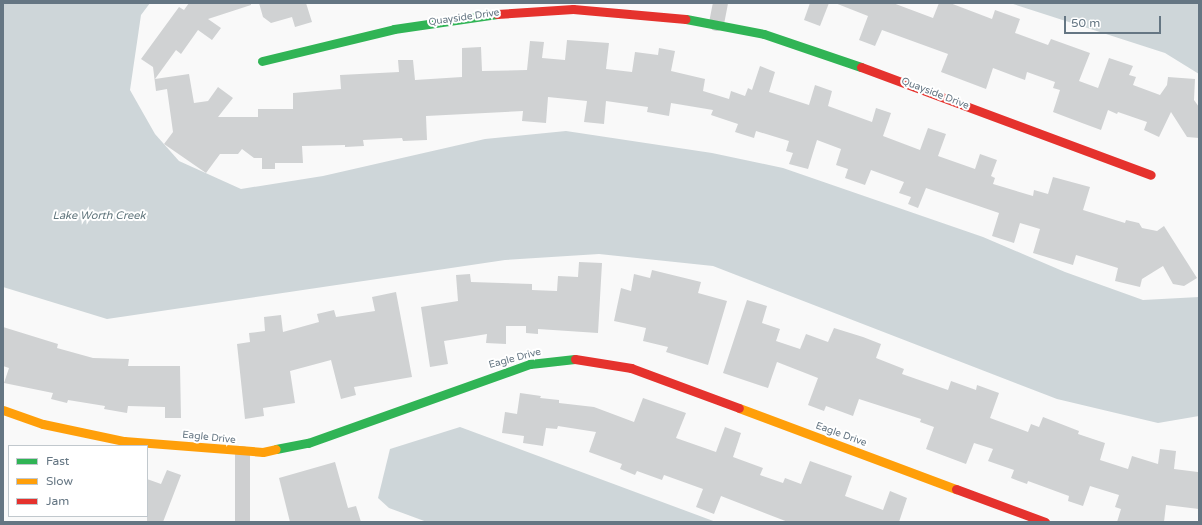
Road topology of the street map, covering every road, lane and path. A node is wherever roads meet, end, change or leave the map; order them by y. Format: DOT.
graph roads {
  1 [pos="720,3"];
  2 [pos="716,23"];
  3 [pos="262,61"];
  4 [pos="1151,175"];
  5 [pos="3,410"];
  6 [pos="242,453"];
  7 [pos="242,522"];
  8 [pos="1045,522"];
  1 -- 2 [label="street"];
  2 -- 3 [label="street, Quayside Drive"];
  2 -- 4 [label="street, Quayside Drive"];
  5 -- 6 [label="street, Eagle Drive"];
  6 -- 7 [label="street"];
  6 -- 8 [label="street, Eagle Drive"];
}
